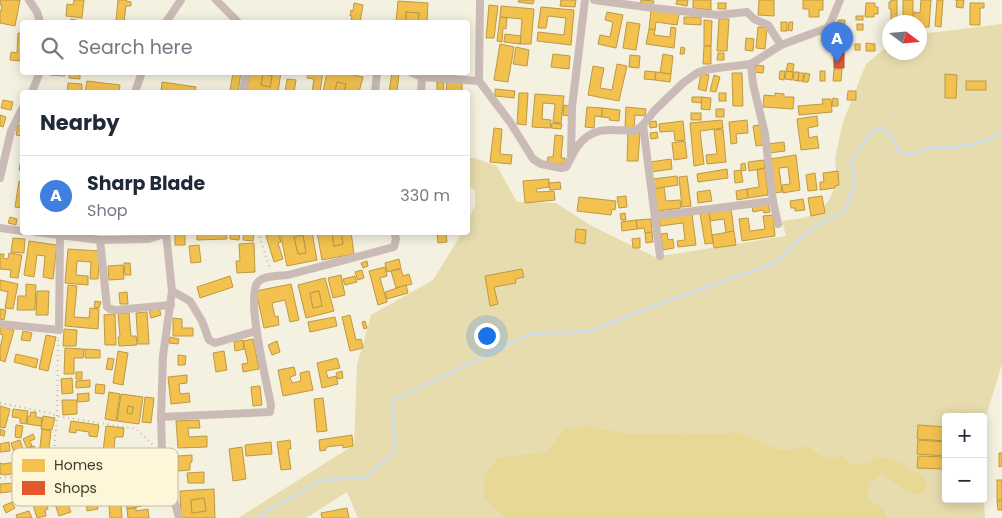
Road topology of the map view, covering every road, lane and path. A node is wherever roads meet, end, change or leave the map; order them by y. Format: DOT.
graph roads {
  1 [pos="29,0"];
  2 [pos="181,0"];
  3 [pos="480,0"];
  4 [pos="585,0"];
  5 [pos="594,0"];
  6 [pos="840,0"];
  7 [pos="219,1"];
  8 [pos="39,20"];
  9 [pos="167,20"];
  10 [pos="236,20"];
  11 [pos="781,45"];
  12 [pos="751,64"];
  13 [pos="39,75"];
  14 [pos="141,75"];
  15 [pos="246,75"];
  16 [pos="377,75"];
  17 [pos="417,75"];
  18 [pos="422,77"];
  19 [pos="479,81"];
  20 [pos="33,90"];
  21 [pos="136,90"];
  22 [pos="243,90"];
  23 [pos="375,90"];
  24 [pos="421,90"];
  25 [pos="20,113"];
  26 [pos="643,125"];
  27 [pos="571,158"];
  28 [pos="0,178"];
  29 [pos="773,201"];
  30 [pos="655,216"];
  31 [pos="778,224"];
  32 [pos="0,228"];
  33 [pos="20,231"];
  34 [pos="54,235"];
  35 [pos="160,235"];
  36 [pos="166,235"];
  37 [pos="259,235"];
  38 [pos="395,235"];
  39 [pos="60,236"];
  40 [pos="125,236"];
  41 [pos="100,240"];
  42 [pos="660,256"];
  43 [pos="272,276"];
  44 [pos="172,291"];
  45 [pos="171,305"];
  46 [pos="0,324"];
  47 [pos="59,330"];
  48 [pos="256,331"];
  49 [pos="0,403"];
  50 [pos="57,416"];
  51 [pos="160,417"];
  52 [pos="54,448"];
  53 [pos="157,448"];
  54 [pos="162,448"];
  1 -- 8 [label="street"];
  2 -- 9 [label="street"];
  3 -- 19 [label="street"];
  4 -- 27 [label="street"];
  5 -- 11 [label="street"];
  6 -- 11 [label="street"];
  7 -- 10 [label="street"];
  11 -- 12 [label="street"];
  12 -- 26 [label="street"];
  12 -- 29 [label="street"];
  13 -- 20 [label="street"];
  14 -- 21 [label="street"];
  15 -- 22 [label="street"];
  16 -- 23 [label="street"];
  17 -- 18 [label="street"];
  18 -- 19 [label="street"];
  18 -- 24 [label="street"];
  19 -- 27 [label="street"];
  25 -- 28 [label="street"];
  26 -- 27 [label="street"];
  26 -- 30 [label="street"];
  29 -- 30 [label="street"];
  29 -- 31 [label="street"];
  30 -- 42 [label="street"];
  32 -- 33 [label="street"];
  34 -- 39 [label="street"];
  35 -- 40 [label="street"];
  36 -- 44 [label="street"];
  37 -- 43 [label="path"];
  38 -- 43 [label="street"];
  39 -- 41 [label="street"];
  39 -- 47 [label="street"];
  40 -- 41 [label="street"];
  41 -- 45 [label="street"];
  43 -- 48 [label="street"];
  44 -- 45 [label="street"];
  44 -- 48 [label="street"];
  45 -- 51 [label="street"];
  46 -- 47 [label="street"];
  47 -- 50 [label="path"];
  48 -- 51 [label="street"];
  49 -- 50 [label="path"];
  50 -- 52 [label="path"];
  50 -- 53 [label="path"];
  51 -- 54 [label="street"];
}
